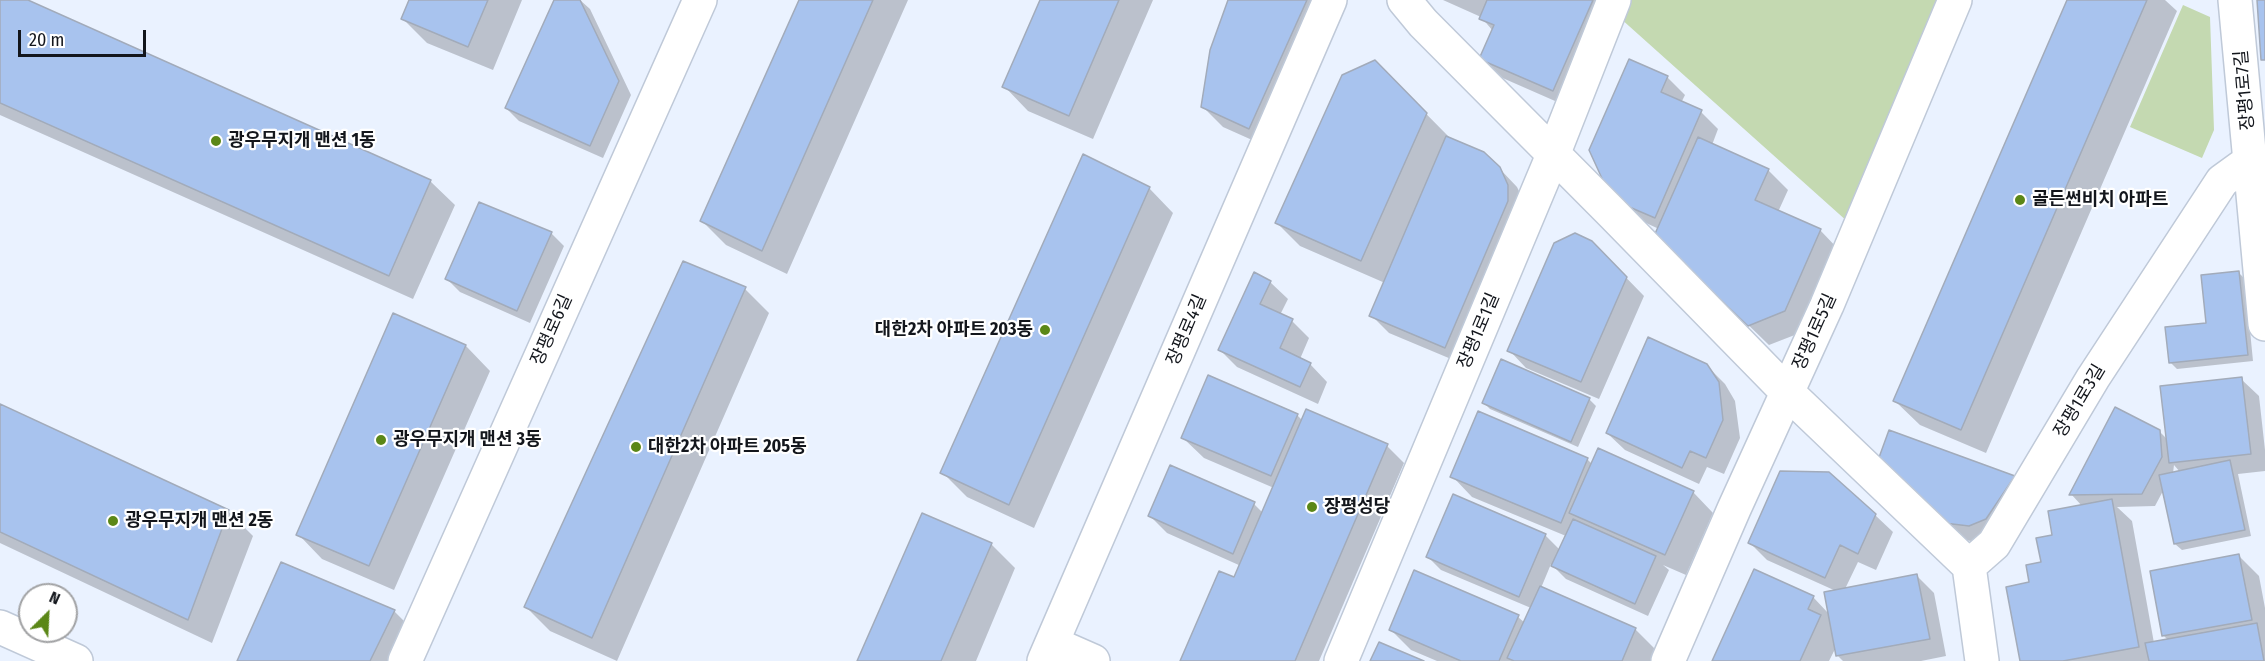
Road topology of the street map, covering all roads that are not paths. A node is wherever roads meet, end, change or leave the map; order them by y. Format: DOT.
graph roads {
  1 [pos="700,0"];
  2 [pos="1330,0"];
  3 [pos="1404,0"];
  4 [pos="1614,0"];
  5 [pos="1955,0"];
  6 [pos="2235,0"];
  7 [pos="2256,126"];
  8 [pos="1553,154"];
  9 [pos="2251,160"];
  10 [pos="2265,324"];
  11 [pos="1787,392"];
  12 [pos="1968,566"];
  13 [pos="0,627"];
  14 [pos="1048,652"];
  15 [pos="69,660"];
  16 [pos="405,661"];
  17 [pos="1094,661"];
  18 [pos="1341,661"];
  19 [pos="1668,661"];
  20 [pos="1982,661"];
  1 -- 16 [label="street, 장평로6길"];
  2 -- 14 [label="street, 장평로4길"];
  3 -- 8 [label="street"];
  4 -- 8 [label="street, 장평1로1길"];
  5 -- 11 [label="street, 장평1로5길"];
  6 -- 7 [label="street, 장평1로7길"];
  7 -- 9 [label="street, 장평1로7길"];
  8 -- 11 [label="street"];
  8 -- 18 [label="street, 장평1로1길"];
  9 -- 10 [label="street, 장평1로7길"];
  9 -- 12 [label="street, 장평1로3길"];
  11 -- 12 [label="street"];
  11 -- 19 [label="street, 장평1로5길"];
  12 -- 20 [label="street"];
  13 -- 15 [label="street"];
  14 -- 17 [label="street"];
}
